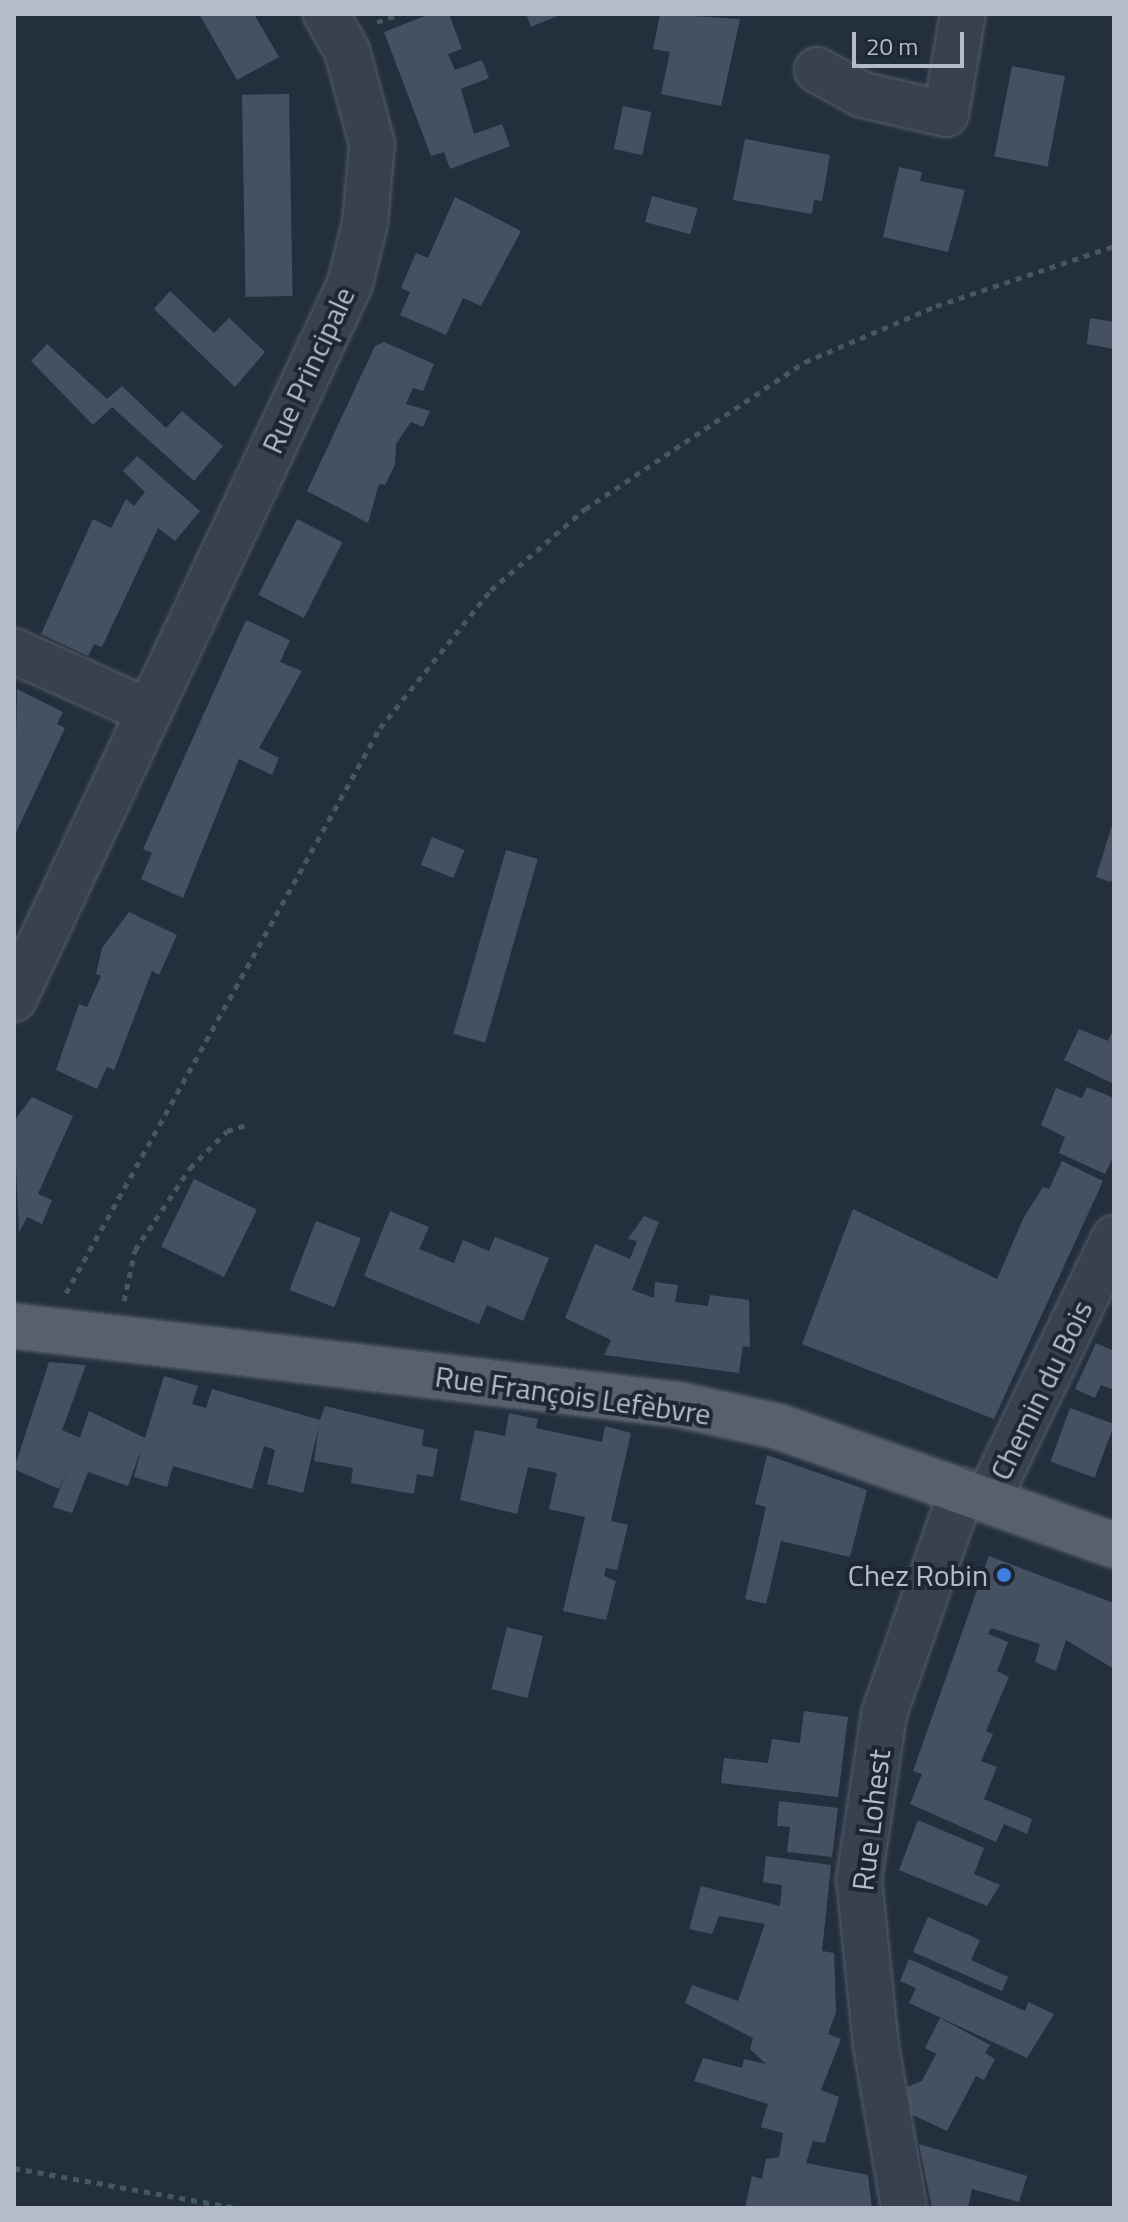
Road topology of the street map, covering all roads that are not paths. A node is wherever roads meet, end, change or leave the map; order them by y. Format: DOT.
graph roads {
  1 [pos="326,14"];
  2 [pos="963,14"];
  3 [pos="817,70"];
  4 [pos="14,651"];
  5 [pos="145,710"];
  6 [pos="14,999"];
  7 [pos="1114,1238"];
  8 [pos="30,1328"];
  9 [pos="975,1494"];
  10 [pos="1114,1545"];
  11 [pos="904,2208"];
  1 -- 5 [label="street, Rue Principale"];
  2 -- 3 [label="street"];
  4 -- 5 [label="street"];
  5 -- 6 [label="street, Rue Principale"];
  7 -- 9 [label="street, Chemin du Bois"];
  8 -- 9 [label="main road, Rue François Lefèbvre"];
  9 -- 10 [label="main road, Rue François Lefèbvre"];
  9 -- 11 [label="street, Rue Lohest"];
}
